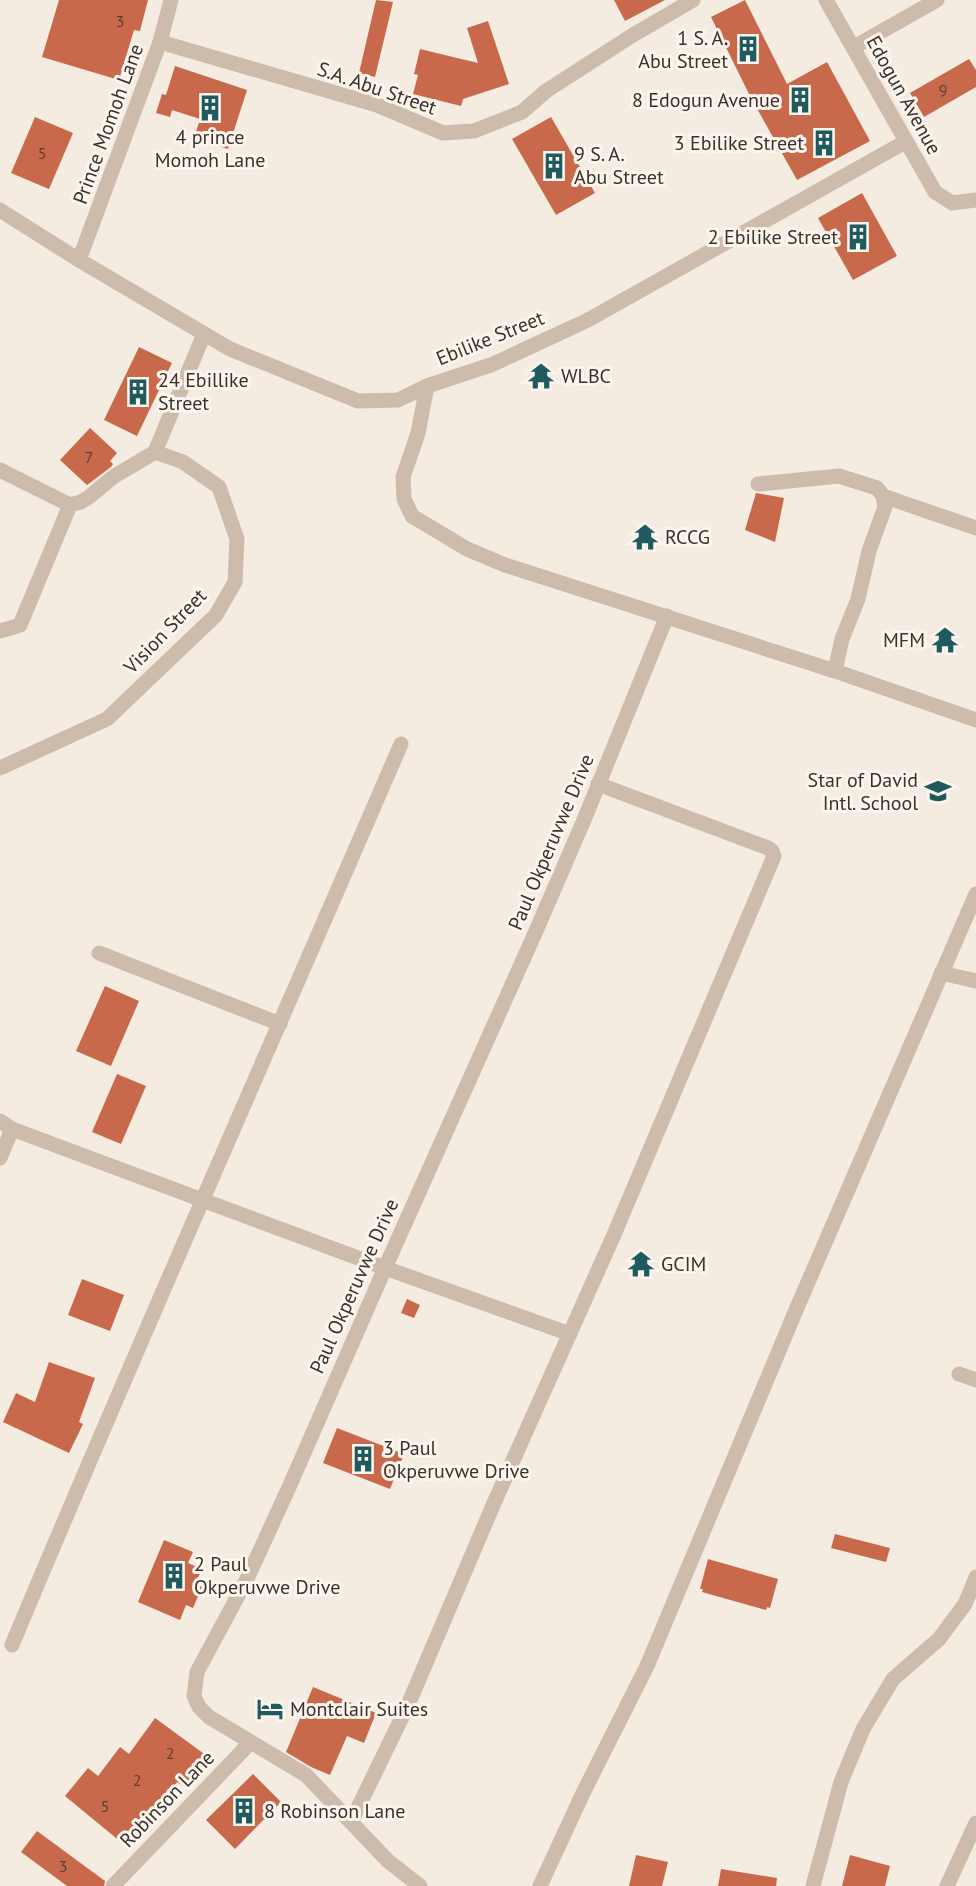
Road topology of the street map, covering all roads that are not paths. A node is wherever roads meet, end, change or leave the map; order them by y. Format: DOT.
graph roads {
  1 [pos="171,0"];
  2 [pos="693,0"];
  3 [pos="826,0"];
  4 [pos="937,0"];
  5 [pos="160,42"];
  6 [pos="854,47"];
  7 [pos="905,142"];
  8 [pos="976,200"];
  9 [pos="0,210"];
  10 [pos="79,260"];
  11 [pos="204,334"];
  12 [pos="427,386"];
  13 [pos="155,452"];
  14 [pos="0,470"];
  15 [pos="758,484"];
  16 [pos="884,496"];
  17 [pos="70,505"];
  18 [pos="976,528"];
  19 [pos="667,616"];
  20 [pos="0,631"];
  21 [pos="835,671"];
  22 [pos="976,720"];
  23 [pos="401,744"];
  24 [pos="0,768"];
  25 [pos="598,784"];
  26 [pos="976,894"];
  27 [pos="99,953"];
  28 [pos="941,973"];
  29 [pos="976,981"];
  30 [pos="280,1024"];
  31 [pos="6,1125"];
  32 [pos="0,1158"];
  33 [pos="204,1200"];
  34 [pos="385,1268"];
  35 [pos="570,1334"];
  36 [pos="959,1374"];
  37 [pos="976,1380"];
  38 [pos="976,1577"];
  39 [pos="12,1645"];
  40 [pos="251,1742"];
  41 [pos="351,1822"];
  42 [pos="976,1823"];
  43 [pos="112,1886"];
  44 [pos="420,1886"];
  45 [pos="540,1886"];
  46 [pos="813,1886"];
  47 [pos="947,1886"];
  1 -- 5 [label="street, Prince Momoh Lane"];
  2 -- 5 [label="street, S.A. Abu Street"];
  3 -- 6 [label="street, Edogun Avenue"];
  4 -- 6 [label="street"];
  5 -- 10 [label="street, Prince Momoh Lane"];
  6 -- 7 [label="street, Edogun Avenue"];
  7 -- 8 [label="street, Edogun Avenue"];
  7 -- 12 [label="street, Ebilike Street"];
  9 -- 10 [label="street, Ebilike Street"];
  10 -- 11 [label="street, Ebilike Street"];
  11 -- 12 [label="street, Ebilike Street"];
  11 -- 13 [label="street"];
  12 -- 19 [label="street"];
  13 -- 17 [label="street"];
  13 -- 24 [label="street, Vision Street"];
  14 -- 17 [label="street"];
  15 -- 16 [label="street"];
  16 -- 18 [label="street"];
  16 -- 21 [label="street"];
  17 -- 20 [label="street"];
  19 -- 21 [label="street"];
  19 -- 25 [label="street, Paul Okperuvwe Drive"];
  21 -- 22 [label="street"];
  23 -- 30 [label="street"];
  25 -- 34 [label="street, Paul Okperuvwe Drive"];
  25 -- 35 [label="street"];
  26 -- 28 [label="street"];
  27 -- 30 [label="street"];
  28 -- 29 [label="street"];
  28 -- 45 [label="street"];
  30 -- 33 [label="street"];
  31 -- 32 [label="street"];
  31 -- 33 [label="street"];
  33 -- 34 [label="street"];
  33 -- 39 [label="street"];
  34 -- 35 [label="street"];
  34 -- 40 [label="street, Paul Okperuvwe Drive"];
  35 -- 41 [label="street"];
  36 -- 37 [label="street"];
  38 -- 46 [label="street"];
  40 -- 41 [label="street, Paul Okperuvwe Drive"];
  40 -- 43 [label="street, Robinson Lane"];
  41 -- 44 [label="street, Paul Okperuvwe Drive"];
  42 -- 47 [label="street"];
}
